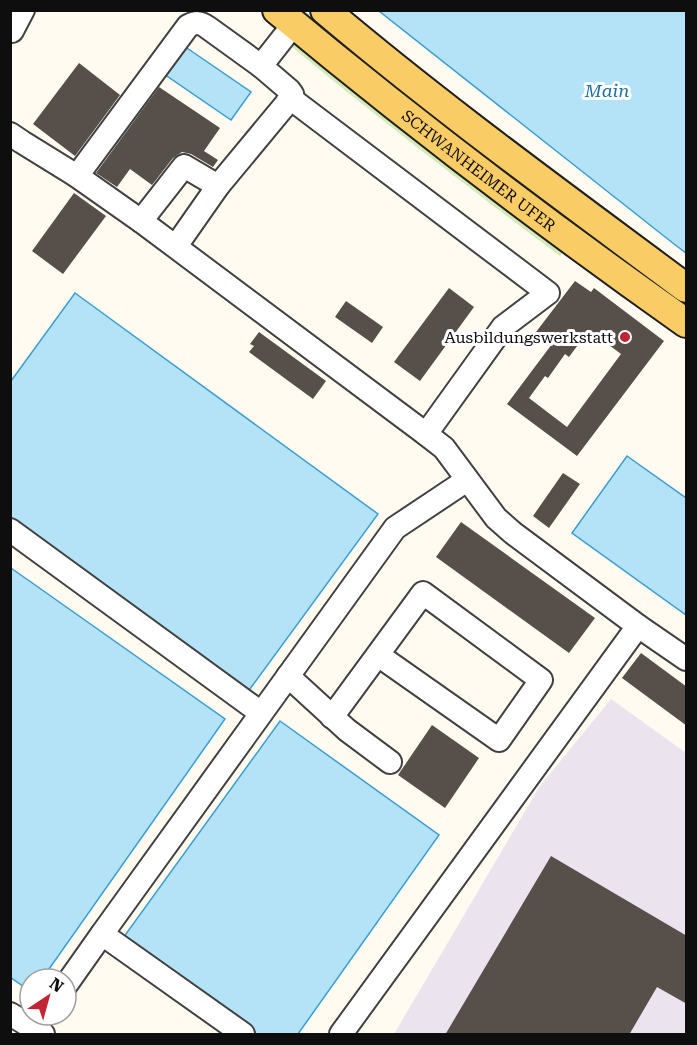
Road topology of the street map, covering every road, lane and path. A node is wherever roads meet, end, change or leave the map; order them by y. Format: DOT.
graph roads {
  1 [pos="23,10"];
  2 [pos="325,10"];
  3 [pos="285,17"];
  4 [pos="11,32"];
  5 [pos="261,66"];
  6 [pos="290,98"];
  7 [pos="10,134"];
  8 [pos="77,176"];
  9 [pos="218,186"];
  10 [pos="141,221"];
  11 [pos="176,246"];
  12 [pos="687,288"];
  13 [pos="687,323"];
  14 [pos="426,434"];
  15 [pos="466,480"];
  16 [pos="10,530"];
  17 [pos="638,626"];
  18 [pos="378,655"];
  19 [pos="687,659"];
  20 [pos="288,676"];
  21 [pos="261,713"];
  22 [pos="333,717"];
  23 [pos="390,762"];
  24 [pos="102,934"];
  25 [pos="78,968"];
  26 [pos="243,1035"];
  27 [pos="340,1035"];
  1 -- 4 [label="street"];
  2 -- 12 [label="main road, SCHWANHEIMER UFER"];
  3 -- 5 [label="street"];
  3 -- 13 [label="main road, SCHWANHEIMER UFER"];
  5 -- 6 [label="street"];
  5 -- 8 [label="street"];
  6 -- 9 [label="street"];
  6 -- 14 [label="street"];
  7 -- 8 [label="street"];
  8 -- 10 [label="street"];
  9 -- 10 [label="street"];
  9 -- 11 [label="street"];
  10 -- 11 [label="street"];
  11 -- 14 [label="street"];
  14 -- 15 [label="street"];
  15 -- 17 [label="street"];
  15 -- 20 [label="street"];
  16 -- 21 [label="street"];
  17 -- 19 [label="street"];
  17 -- 27 [label="street"];
  18 -- 18 [label="street"];
  18 -- 22 [label="street"];
  20 -- 21 [label="street"];
  20 -- 22 [label="street"];
  21 -- 24 [label="street"];
  22 -- 23 [label="street"];
  24 -- 25 [label="street"];
  24 -- 26 [label="street"];
}
